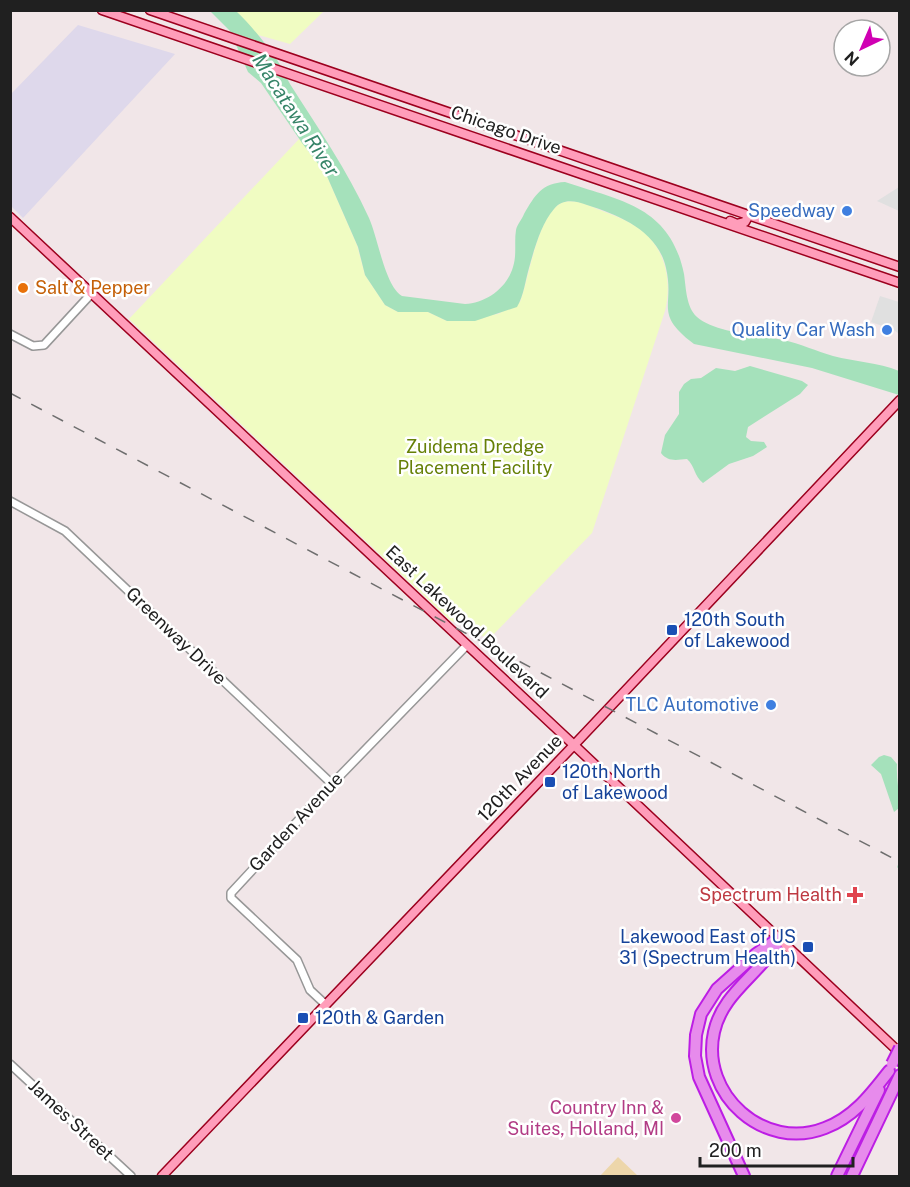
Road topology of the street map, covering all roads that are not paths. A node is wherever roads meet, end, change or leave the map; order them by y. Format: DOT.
graph roads {
  1 [pos="102,10"];
  2 [pos="150,10"];
  3 [pos="487,125"];
  4 [pos="479,138"];
  5 [pos="677,207"];
  6 [pos="749,215"];
  7 [pos="10,217"];
  8 [pos="880,260"];
  9 [pos="900,267"];
  10 [pos="858,270"];
  11 [pos="900,283"];
  12 [pos="92,293"];
  13 [pos="10,334"];
  14 [pos="899,401"];
  15 [pos="10,501"];
  16 [pos="467,645"];
  17 [pos="574,745"];
  18 [pos="332,784"];
  19 [pos="779,939"];
  20 [pos="325,1004"];
  21 [pos="900,1048"];
  22 [pos="900,1053"];
  23 [pos="10,1064"];
  24 [pos="893,1070"];
  25 [pos="131,1176"];
  26 [pos="162,1176"];
  27 [pos="744,1176"];
  28 [pos="837,1176"];
  29 [pos="852,1176"];
  1 -- 4 [label="main road, Chicago Drive"];
  2 -- 3 [label="main road, Chicago Drive"];
  3 -- 4 [label="main road"];
  3 -- 6 [label="main road, Chicago Drive"];
  4 -- 5 [label="main road, Chicago Drive"];
  5 -- 6 [label="main road"];
  5 -- 10 [label="main road, Chicago Drive"];
  6 -- 8 [label="main road, Chicago Drive"];
  7 -- 12 [label="main road, East Lakewood Boulevard"];
  8 -- 9 [label="main road, Chicago Drive"];
  8 -- 10 [label="main road"];
  10 -- 11 [label="main road, Chicago Drive"];
  12 -- 13 [label="street"];
  12 -- 16 [label="main road, East Lakewood Boulevard"];
  14 -- 17 [label="main road, 120th Avenue"];
  15 -- 18 [label="street, Greenway Drive"];
  16 -- 17 [label="main road, East Lakewood Boulevard"];
  16 -- 18 [label="street, Garden Avenue"];
  17 -- 19 [label="main road, East Lakewood Boulevard"];
  17 -- 20 [label="main road, 120th Avenue"];
  18 -- 20 [label="street, Garden Avenue"];
  19 -- 22 [label="main road, East Lakewood Boulevard"];
  19 -- 24 [label="highway"];
  19 -- 27 [label="highway"];
  20 -- 26 [label="main road, 120th Avenue"];
  21 -- 24 [label="highway, bridge"];
  23 -- 25 [label="street, James Street"];
  24 -- 28 [label="highway"];
  24 -- 29 [label="highway"];
}
